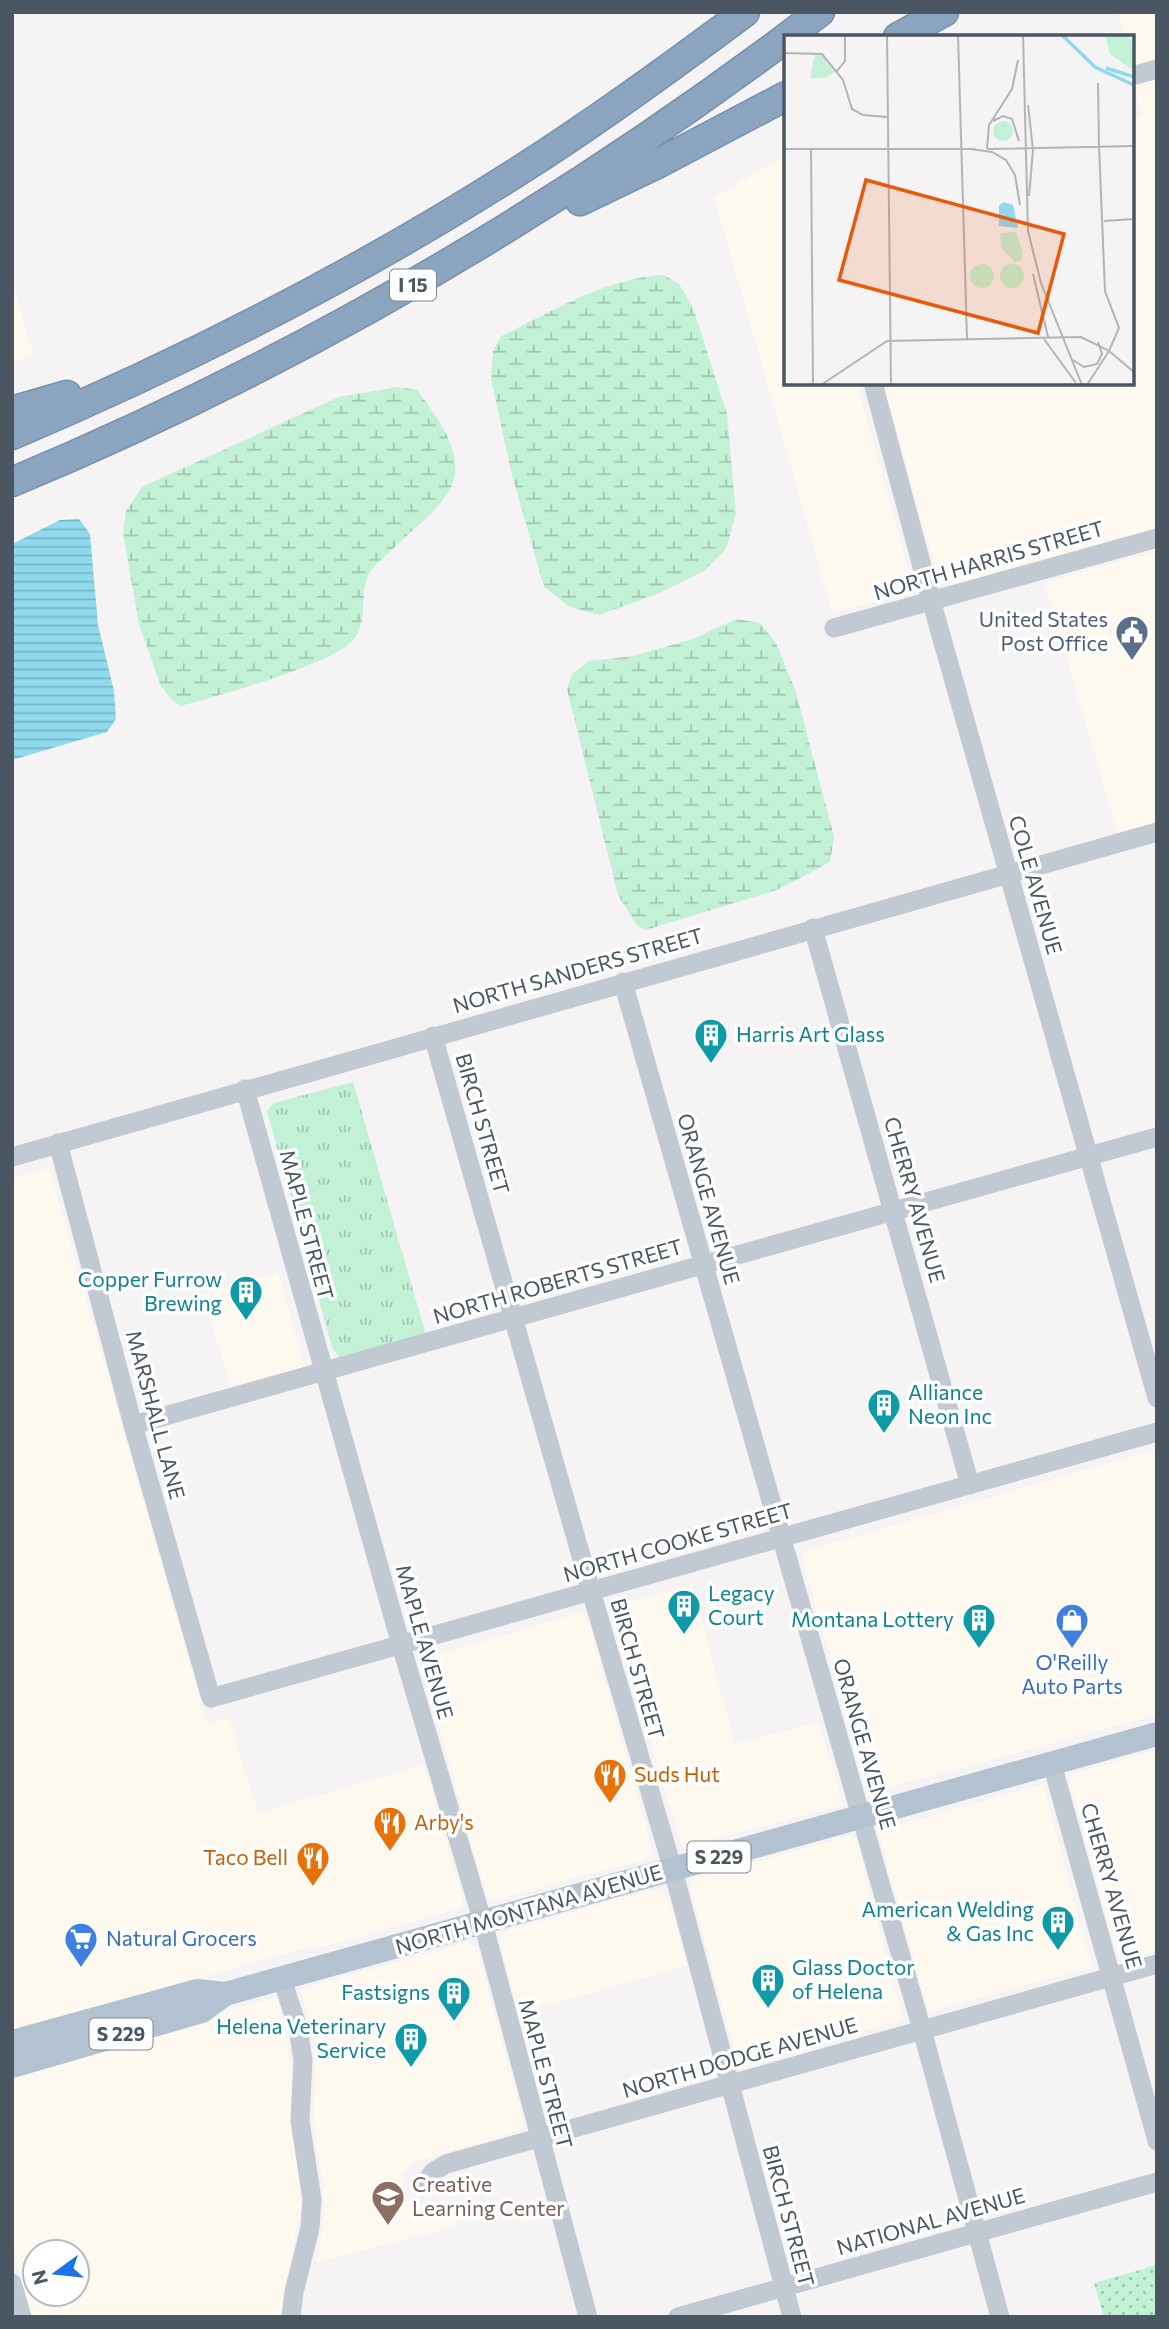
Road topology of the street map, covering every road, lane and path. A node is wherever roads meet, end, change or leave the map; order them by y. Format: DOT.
graph roads {
  1 [pos="745,12"];
  2 [pos="820,12"];
  3 [pos="944,12"];
  4 [pos="790,35"];
  5 [pos="902,35"];
  6 [pos="784,39"];
  7 [pos="1157,69"];
  8 [pos="1134,75"];
  9 [pos="784,97"];
  10 [pos="448,264"];
  11 [pos="167,366"];
  12 [pos="874,385"];
  13 [pos="12,411"];
  14 [pos="12,435"];
  15 [pos="12,482"];
  16 [pos="1157,538"];
  17 [pos="931,600"];
  18 [pos="834,628"];
  19 [pos="1157,832"];
  20 [pos="1009,873"];
  21 [pos="813,929"];
  22 [pos="623,982"];
  23 [pos="433,1036"];
  24 [pos="245,1089"];
  25 [pos="1157,1137"];
  26 [pos="58,1143"];
  27 [pos="12,1157"];
  28 [pos="1088,1157"];
  29 [pos="893,1212"];
  30 [pos="703,1265"];
  31 [pos="513,1318"];
  32 [pos="323,1372"];
  33 [pos="1157,1398"];
  34 [pos="134,1425"];
  35 [pos="1157,1432"];
  36 [pos="970,1485"];
  37 [pos="781,1538"];
  38 [pos="591,1591"];
  39 [pos="401,1645"];
  40 [pos="211,1698"];
  41 [pos="1157,1734"];
  42 [pos="1052,1764"];
  43 [pos="861,1817"];
  44 [pos="673,1870"];
  45 [pos="483,1923"];
  46 [pos="1157,1964"];
  47 [pos="1113,1976"];
  48 [pos="282,1979"];
  49 [pos="225,1994"];
  50 [pos="922,2030"];
  51 [pos="12,2042"];
  52 [pos="12,2066"];
  53 [pos="729,2085"];
  54 [pos="539,2138"];
  55 [pos="1157,2141"];
  56 [pos="1157,2182"];
  57 [pos="424,2185"];
  58 [pos="977,2233"];
  59 [pos="12,2283"];
  60 [pos="784,2287"];
  61 [pos="22,2317"];
  62 [pos="291,2317"];
  63 [pos="588,2317"];
  64 [pos="678,2317"];
  65 [pos="792,2317"];
  66 [pos="1000,2317"];
  1 -- 11 [label="highway, I 15"];
  2 -- 4 [label="highway, I 15"];
  3 -- 5 [label="highway"];
  6 -- 10 [label="highway, I 15"];
  7 -- 8 [label="street"];
  9 -- 10 [label="highway"];
  10 -- 15 [label="highway, I 15"];
  11 -- 13 [label="highway"];
  11 -- 14 [label="highway, I 15"];
  12 -- 17 [label="street, COLE AVENUE"];
  16 -- 17 [label="street, NORTH HARRIS STREET"];
  17 -- 18 [label="street, NORTH HARRIS STREET"];
  17 -- 20 [label="street, COLE AVENUE"];
  19 -- 20 [label="street, NORTH SANDERS STREET"];
  20 -- 21 [label="street, NORTH SANDERS STREET"];
  20 -- 28 [label="street, COLE AVENUE"];
  21 -- 22 [label="street, NORTH SANDERS STREET"];
  21 -- 29 [label="street, CHERRY AVENUE"];
  22 -- 23 [label="street, NORTH SANDERS STREET"];
  22 -- 30 [label="street, ORANGE AVENUE"];
  23 -- 24 [label="street, NORTH SANDERS STREET"];
  23 -- 31 [label="street, BIRCH STREET"];
  24 -- 26 [label="street, NORTH SANDERS STREET"];
  24 -- 32 [label="street, MAPLE STREET"];
  25 -- 28 [label="street, NORTH ROBERTS STREET"];
  26 -- 27 [label="street, NORTH SANDERS STREET"];
  26 -- 34 [label="street, MARSHALL LANE"];
  28 -- 29 [label="street, NORTH ROBERTS STREET"];
  28 -- 33 [label="street, COLE AVENUE"];
  29 -- 30 [label="street, NORTH ROBERTS STREET"];
  29 -- 36 [label="street, CHERRY AVENUE"];
  30 -- 31 [label="street, NORTH ROBERTS STREET"];
  30 -- 37 [label="street, ORANGE AVENUE"];
  31 -- 32 [label="street, NORTH ROBERTS STREET"];
  31 -- 38 [label="street, BIRCH STREET"];
  32 -- 34 [label="street, NORTH ROBERTS STREET"];
  32 -- 39 [label="street, MAPLE AVENUE"];
  34 -- 40 [label="street, MARSHALL LANE"];
  35 -- 36 [label="street, NORTH COOKE STREET"];
  36 -- 37 [label="street, NORTH COOKE STREET"];
  37 -- 38 [label="street, NORTH COOKE STREET"];
  37 -- 43 [label="street, ORANGE AVENUE"];
  38 -- 39 [label="street, NORTH COOKE STREET"];
  38 -- 44 [label="street, BIRCH STREET"];
  39 -- 40 [label="street, NORTH COOKE STREET"];
  39 -- 45 [label="street, MAPLE AVENUE"];
  41 -- 42 [label="main road, NORTH MONTANA AVENUE / S 229"];
  42 -- 43 [label="main road, NORTH MONTANA AVENUE / S 229"];
  42 -- 47 [label="street, CHERRY AVENUE"];
  43 -- 44 [label="main road, NORTH MONTANA AVENUE / S 229"];
  43 -- 50 [label="street, ORANGE AVENUE"];
  44 -- 45 [label="main road, NORTH MONTANA AVENUE / S 229"];
  44 -- 53 [label="street, BIRCH STREET"];
  45 -- 48 [label="main road, NORTH MONTANA AVENUE / S 229"];
  45 -- 54 [label="street, MAPLE STREET"];
  46 -- 47 [label="street, NORTH DODGE AVENUE"];
  47 -- 50 [label="street, NORTH DODGE AVENUE"];
  47 -- 55 [label="street, CHERRY AVENUE"];
  48 -- 49 [label="main road, NORTH MONTANA AVENUE / S 229"];
  48 -- 62 [label="street"];
  49 -- 51 [label="main road, NORTH MONTANA AVENUE / S 229"];
  49 -- 52 [label="main road, NORTH MONTANA AVENUE / S 229"];
  50 -- 53 [label="street, NORTH DODGE AVENUE"];
  50 -- 58 [label="street, ORANGE AVENUE"];
  53 -- 54 [label="street, NORTH DODGE AVENUE"];
  53 -- 60 [label="street, BIRCH STREET"];
  54 -- 57 [label="street, NORTH DODGE AVENUE"];
  54 -- 63 [label="street, MAPLE STREET"];
  56 -- 58 [label="street, NATIONAL AVENUE"];
  58 -- 60 [label="street, NATIONAL AVENUE"];
  58 -- 66 [label="street, ORANGE AVENUE"];
  59 -- 61 [label="street"];
  60 -- 64 [label="street, NATIONAL AVENUE"];
  60 -- 65 [label="street, BIRCH STREET"];
}
